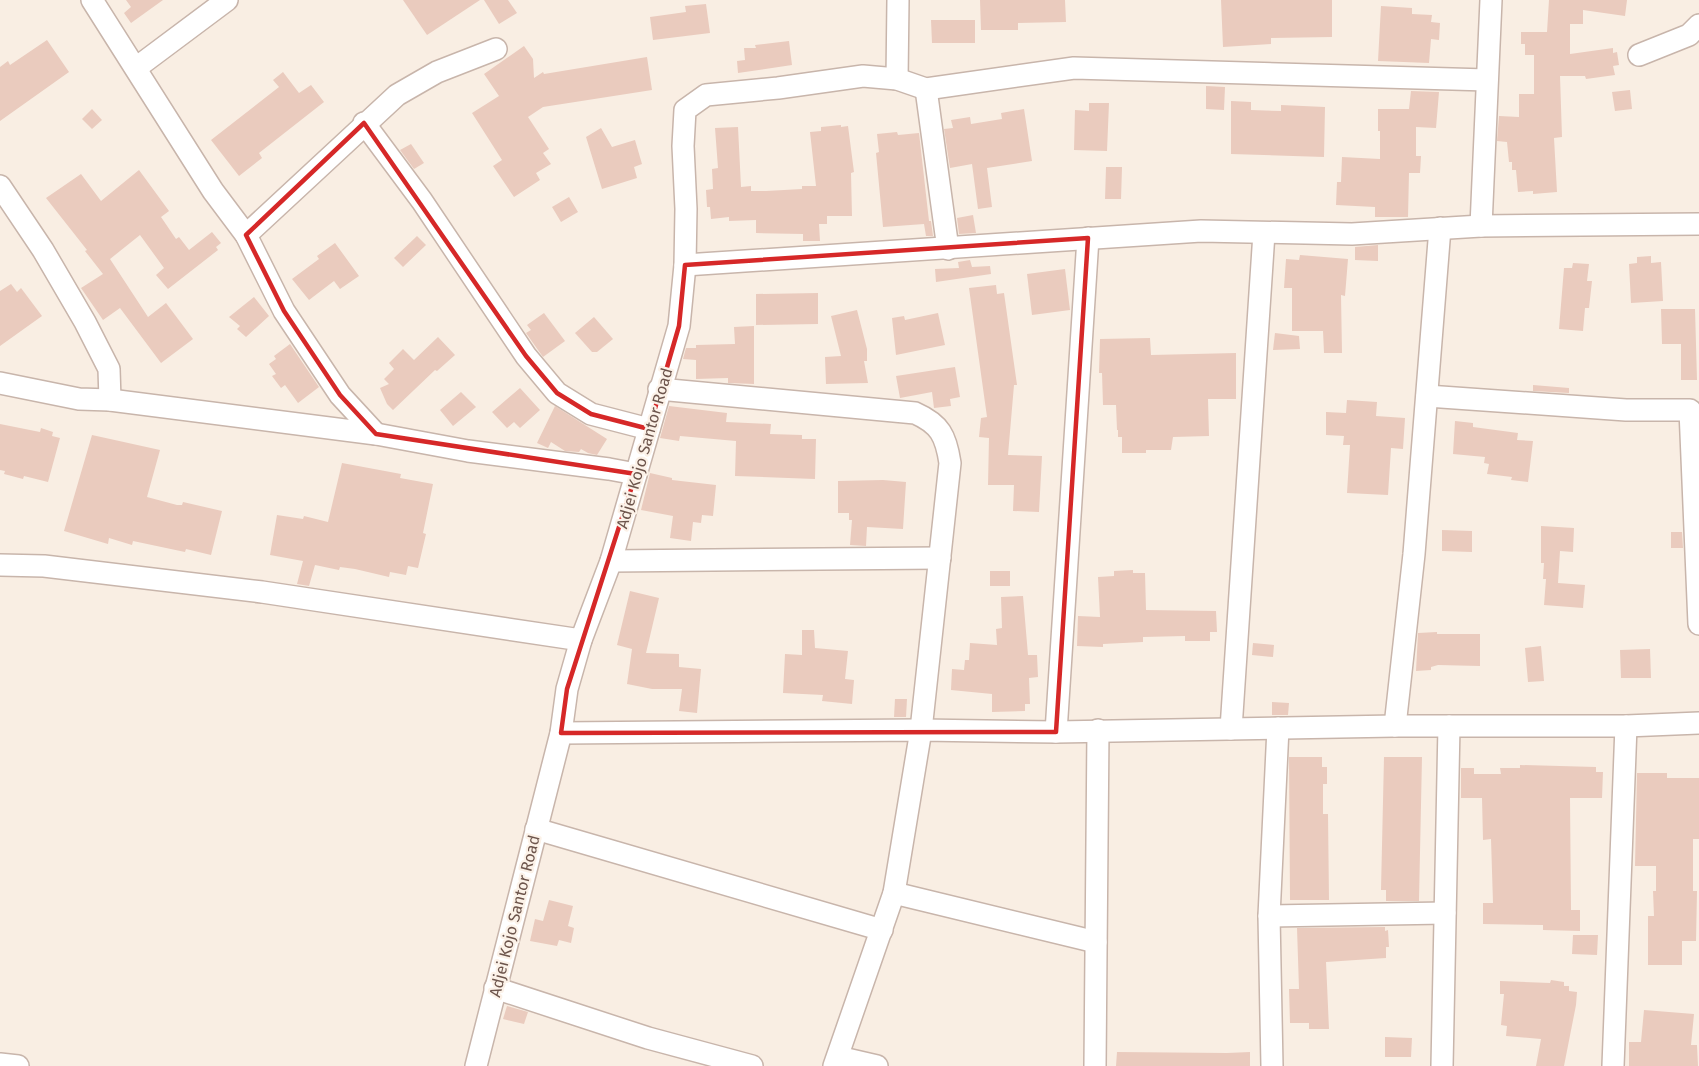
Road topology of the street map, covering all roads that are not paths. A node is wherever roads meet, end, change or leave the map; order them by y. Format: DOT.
graph roads {
  1 [pos="92,0"];
  2 [pos="227,0"];
  3 [pos="897,0"];
  4 [pos="1491,0"];
  5 [pos="1699,26"];
  6 [pos="496,49"];
  7 [pos="1638,55"];
  8 [pos="136,68"];
  9 [pos="897,79"];
  10 [pos="1486,80"];
  11 [pos="926,89"];
  12 [pos="364,123"];
  13 [pos="0,186"];
  14 [pos="1699,224"];
  15 [pos="1481,226"];
  16 [pos="1440,228"];
  17 [pos="1264,233"];
  18 [pos="246,235"];
  19 [pos="1088,238"];
  20 [pos="948,249"];
  21 [pos="685,265"];
  22 [pos="0,383"];
  23 [pos="660,389"];
  24 [pos="1427,396"];
  25 [pos="110,400"];
  26 [pos="649,429"];
  27 [pos="376,434"];
  28 [pos="636,474"];
  29 [pos="940,558"];
  30 [pos="610,561"];
  31 [pos="0,564"];
  32 [pos="1699,624"];
  33 [pos="581,640"];
  34 [pos="1699,723"];
  35 [pos="1395,726"];
  36 [pos="1449,726"];
  37 [pos="1626,726"];
  38 [pos="1278,728"];
  39 [pos="1231,729"];
  40 [pos="921,730"];
  41 [pos="1098,730"];
  42 [pos="1056,732"];
  43 [pos="561,733"];
  44 [pos="536,829"];
  45 [pos="894,893"];
  46 [pos="1445,913"];
  47 [pos="1269,916"];
  48 [pos="882,930"];
  49 [pos="1096,942"];
  50 [pos="495,988"];
  51 [pos="836,1061"];
  52 [pos="0,1064"];
  53 [pos="18,1066"];
  54 [pos="476,1066"];
  55 [pos="752,1066"];
  56 [pos="877,1066"];
  57 [pos="1095,1066"];
  58 [pos="1272,1066"];
  59 [pos="1442,1066"];
  60 [pos="1613,1066"];
  1 -- 8 [label="street"];
  2 -- 8 [label="street"];
  3 -- 9 [label="street"];
  4 -- 10 [label="street"];
  5 -- 7 [label="street"];
  6 -- 12 [label="street"];
  8 -- 18 [label="street"];
  9 -- 11 [label="street"];
  9 -- 21 [label="street, Adjei Kojo Santor Road"];
  10 -- 11 [label="street"];
  10 -- 15 [label="street"];
  11 -- 20 [label="street"];
  12 -- 18 [label="street"];
  12 -- 26 [label="street"];
  13 -- 25 [label="street"];
  14 -- 15 [label="street"];
  15 -- 16 [label="street"];
  16 -- 17 [label="street"];
  16 -- 24 [label="street"];
  17 -- 19 [label="street"];
  17 -- 39 [label="street"];
  18 -- 27 [label="street"];
  19 -- 20 [label="street"];
  19 -- 42 [label="street"];
  20 -- 21 [label="street"];
  21 -- 23 [label="street, Adjei Kojo Santor Road"];
  22 -- 25 [label="street"];
  23 -- 26 [label="street, Adjei Kojo Santor Road"];
  23 -- 29 [label="street"];
  24 -- 32 [label="street"];
  24 -- 35 [label="street"];
  25 -- 27 [label="street"];
  26 -- 28 [label="street, Adjei Kojo Santor Road"];
  27 -- 28 [label="street"];
  28 -- 30 [label="street, Adjei Kojo Santor Road"];
  29 -- 30 [label="street"];
  29 -- 40 [label="street"];
  30 -- 33 [label="street, Adjei Kojo Santor Road"];
  31 -- 33 [label="street"];
  33 -- 43 [label="street, Adjei Kojo Santor Road"];
  34 -- 37 [label="street"];
  35 -- 36 [label="street"];
  35 -- 38 [label="street"];
  36 -- 37 [label="street"];
  36 -- 46 [label="street"];
  37 -- 60 [label="street"];
  38 -- 39 [label="street"];
  38 -- 47 [label="street"];
  39 -- 41 [label="street"];
  40 -- 42 [label="street"];
  40 -- 43 [label="street"];
  40 -- 45 [label="street"];
  41 -- 42 [label="street"];
  41 -- 49 [label="street"];
  43 -- 44 [label="street, Adjei Kojo Santor Road"];
  44 -- 48 [label="street"];
  44 -- 50 [label="street, Adjei Kojo Santor Road"];
  45 -- 48 [label="street"];
  45 -- 49 [label="street"];
  46 -- 47 [label="street"];
  46 -- 59 [label="street"];
  47 -- 58 [label="street"];
  48 -- 51 [label="street"];
  49 -- 57 [label="street"];
  50 -- 54 [label="street, Adjei Kojo Santor Road"];
  50 -- 55 [label="street"];
  51 -- 56 [label="street"];
  52 -- 53 [label="street"];
}
